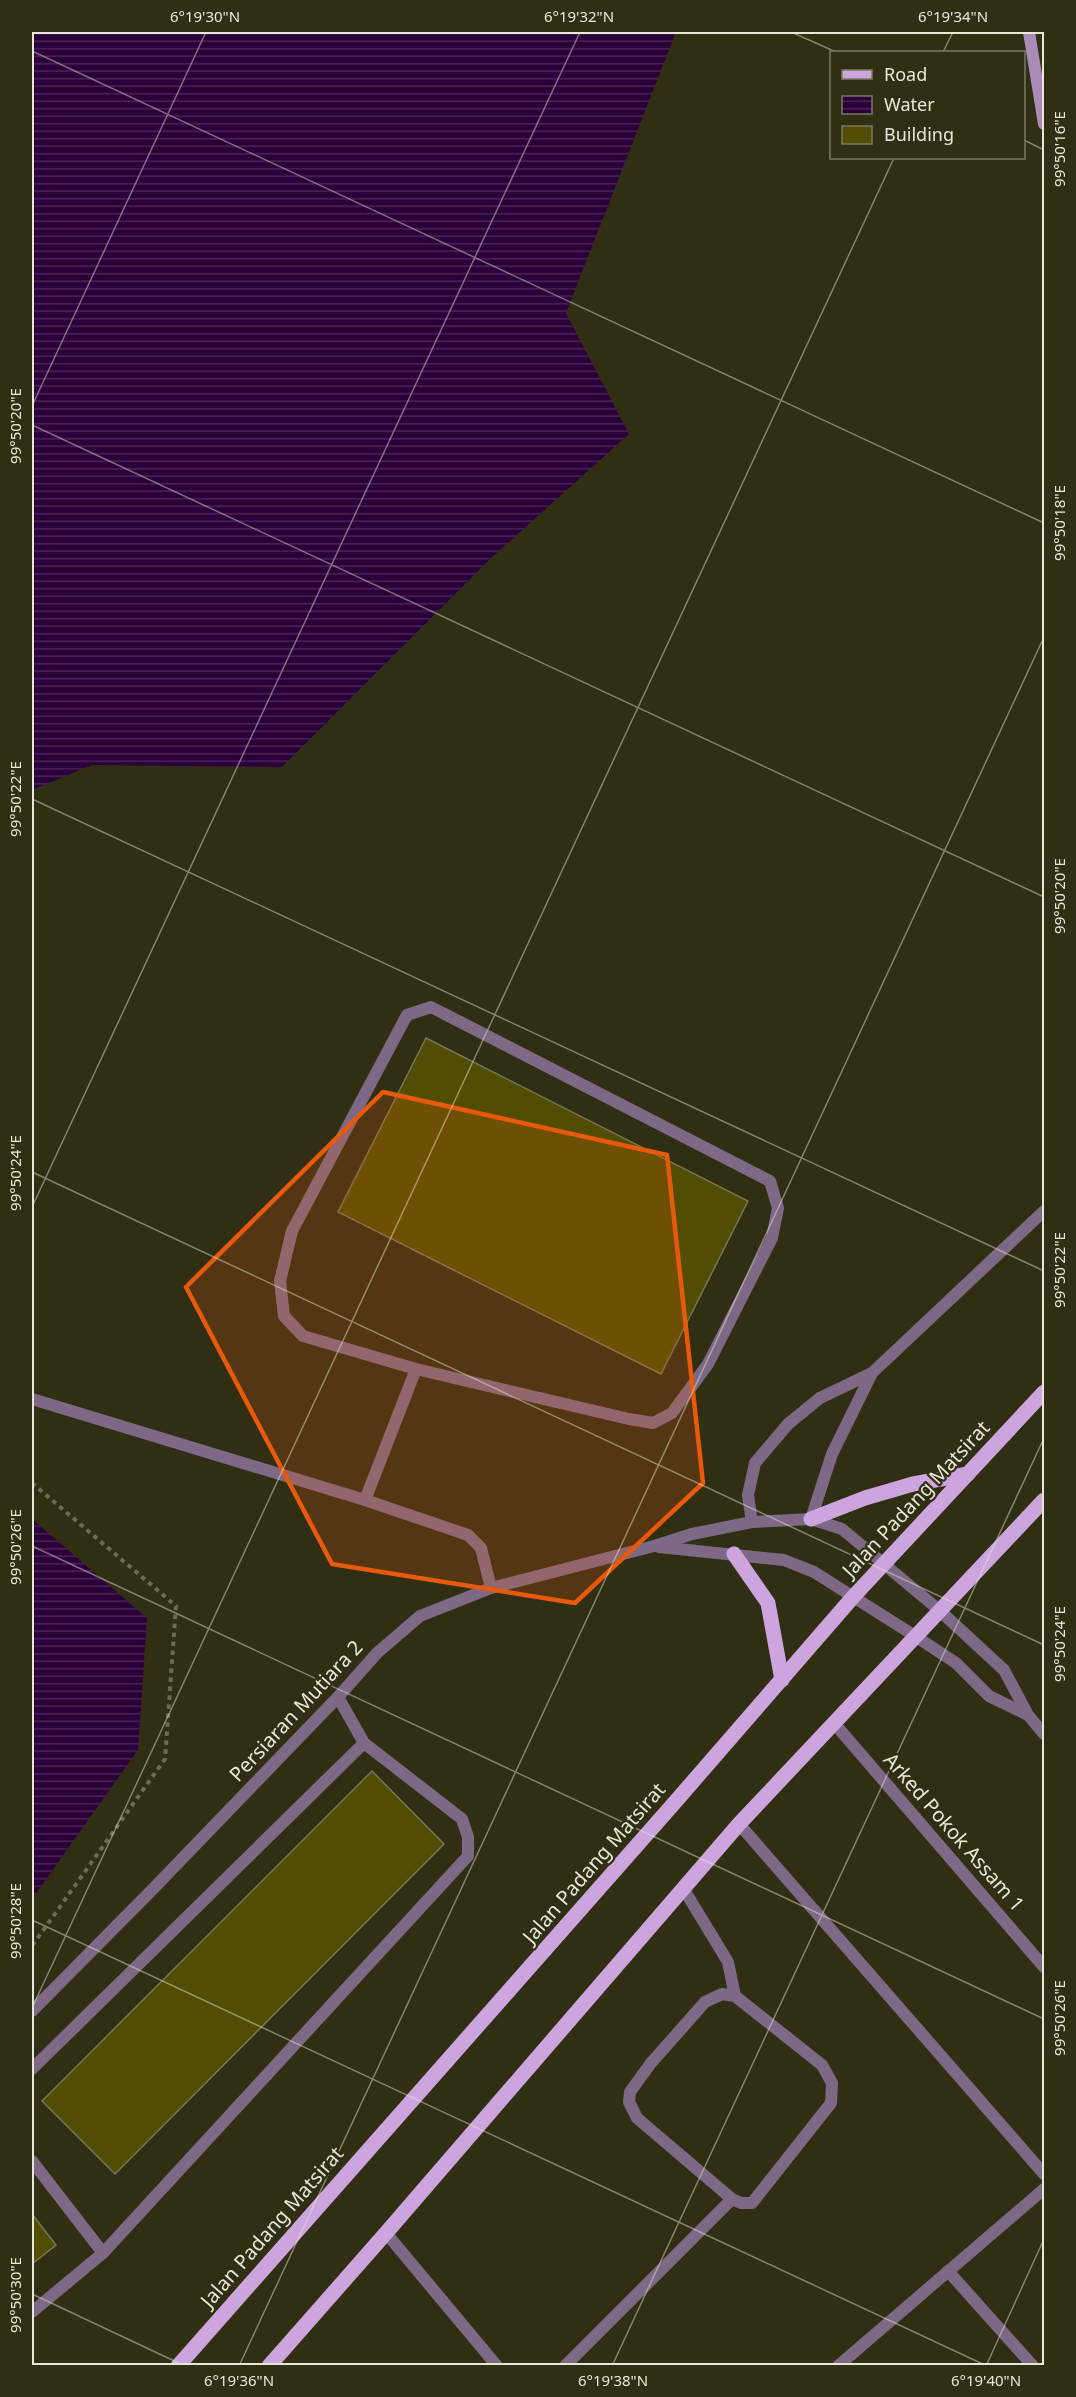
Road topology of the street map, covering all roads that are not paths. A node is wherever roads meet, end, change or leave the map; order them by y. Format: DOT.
graph roads {
  1 [pos="1029,32"];
  2 [pos="1040,77"];
  3 [pos="1044,124"];
  4 [pos="1044,1211"];
  5 [pos="416,1369"];
  6 [pos="872,1372"];
  7 [pos="1044,1392"];
  8 [pos="32,1399"];
  9 [pos="968,1474"];
  10 [pos="365,1500"];
  11 [pos="1043,1504"];
  12 [pos="811,1519"];
  13 [pos="752,1522"];
  14 [pos="654,1546"];
  15 [pos="734,1554"];
  16 [pos="884,1564"];
  17 [pos="491,1588"];
  18 [pos="853,1596"];
  19 [pos="939,1611"];
  20 [pos="915,1636"];
  21 [pos="782,1680"];
  22 [pos="338,1697"];
  23 [pos="1028,1715"];
  24 [pos="834,1723"];
  25 [pos="1044,1734"];
  26 [pos="363,1743"];
  27 [pos="738,1824"];
  28 [pos="683,1888"];
  29 [pos="1044,1967"];
  30 [pos="735,1996"];
  31 [pos="32,2011"];
  32 [pos="32,2069"];
  33 [pos="32,2161"];
  34 [pos="1044,2174"];
  35 [pos="1044,2189"];
  36 [pos="732,2199"];
  37 [pos="386,2233"];
  38 [pos="103,2253"];
  39 [pos="948,2271"];
  40 [pos="32,2312"];
  41 [pos="178,2366"];
  42 [pos="268,2366"];
  43 [pos="497,2366"];
  44 [pos="565,2366"];
  45 [pos="838,2366"];
  46 [pos="1033,2366"];
  1 -- 2 [label="street"];
  2 -- 3 [label="street"];
  4 -- 6 [label="street"];
  5 -- 5 [label="street"];
  5 -- 10 [label="street"];
  6 -- 12 [label="street"];
  6 -- 13 [label="street"];
  7 -- 9 [label="main road, Jalan Padang Matsirat"];
  8 -- 10 [label="street"];
  9 -- 12 [label="main road"];
  9 -- 16 [label="main road, Jalan Padang Matsirat"];
  10 -- 17 [label="street"];
  11 -- 19 [label="main road"];
  12 -- 13 [label="street, Persiaran Mutiara 2"];
  12 -- 16 [label="street, Persiaran Mutiara 2"];
  13 -- 14 [label="street, Persiaran Mutiara 2"];
  14 -- 15 [label="street, Persiaran Mutiara 2"];
  14 -- 17 [label="street, Persiaran Mutiara 2"];
  15 -- 18 [label="street, Persiaran Mutiara 2"];
  15 -- 21 [label="main road"];
  16 -- 18 [label="main road, Jalan Padang Matsirat"];
  16 -- 19 [label="street, Persiaran Mutiara 2"];
  17 -- 22 [label="street, Persiaran Mutiara 2"];
  18 -- 20 [label="street, Persiaran Mutiara 2"];
  18 -- 21 [label="main road, Jalan Padang Matsirat"];
  19 -- 20 [label="main road"];
  19 -- 23 [label="street, Persiaran Mutiara 2"];
  20 -- 23 [label="street, Persiaran Mutiara 2"];
  20 -- 24 [label="main road"];
  21 -- 41 [label="main road, Jalan Padang Matsirat"];
  22 -- 26 [label="street"];
  22 -- 31 [label="street, Persiaran Mutiara 2"];
  23 -- 25 [label="street"];
  24 -- 27 [label="main road"];
  24 -- 29 [label="street, Arked Pokok Assam 1"];
  26 -- 32 [label="street"];
  26 -- 38 [label="street"];
  27 -- 28 [label="main road"];
  27 -- 34 [label="street"];
  28 -- 30 [label="street"];
  28 -- 37 [label="main road"];
  30 -- 36 [label="street"];
  30 -- 36 [label="street"];
  33 -- 38 [label="street"];
  35 -- 39 [label="street"];
  36 -- 44 [label="street"];
  37 -- 42 [label="main road"];
  37 -- 43 [label="street"];
  38 -- 40 [label="street"];
  39 -- 45 [label="street"];
  39 -- 46 [label="street"];
}
